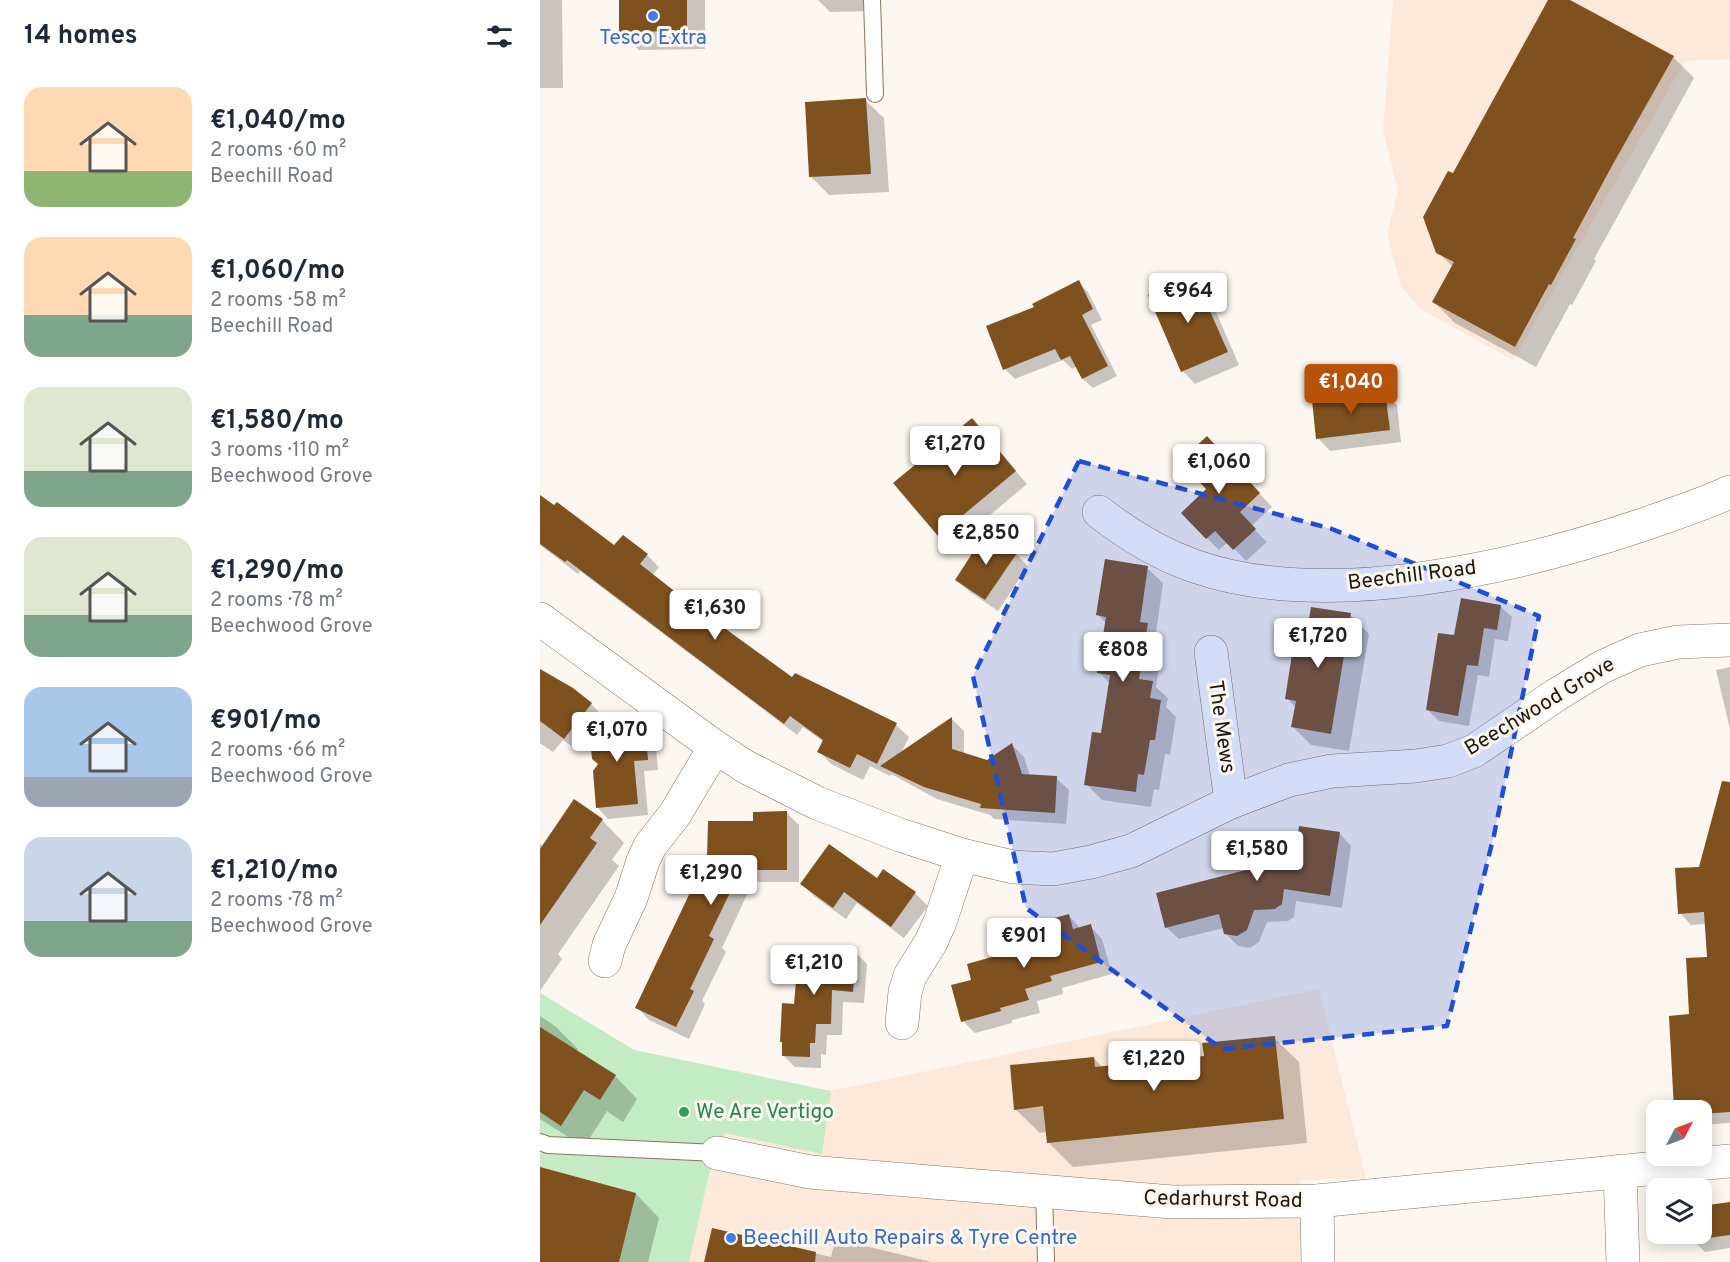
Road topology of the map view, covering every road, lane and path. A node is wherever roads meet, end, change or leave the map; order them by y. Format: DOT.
graph roads {
  1 [pos="872,0"];
  2 [pos="875,94"];
  3 [pos="1730,492"];
  4 [pos="1100,512"];
  5 [pos="540,620"];
  6 [pos="1718,640"];
  7 [pos="1211,652"];
  8 [pos="716,747"];
  9 [pos="1231,802"];
  10 [pos="962,855"];
  11 [pos="605,962"];
  12 [pos="902,1023"];
  13 [pos="540,1142"];
  14 [pos="717,1153"];
  15 [pos="1730,1161"];
  16 [pos="1620,1171"];
  17 [pos="1044,1191"];
  18 [pos="1317,1201"];
  19 [pos="1046,1262"];
  20 [pos="1318,1262"];
  21 [pos="1623,1262"];
  1 -- 2 [label="lane"];
  3 -- 4 [label="street, Beechill Road"];
  5 -- 8 [label="street, Beechwood Grove"];
  6 -- 9 [label="street, Beechwood Grove"];
  7 -- 9 [label="street, The Mews"];
  8 -- 10 [label="street, Beechwood Grove"];
  8 -- 11 [label="street"];
  9 -- 10 [label="street, Beechwood Grove"];
  10 -- 12 [label="street"];
  13 -- 14 [label="lane"];
  14 -- 17 [label="street, Cedarhurst Road"];
  15 -- 16 [label="street, Cedarhurst Road"];
  16 -- 18 [label="street, Cedarhurst Road"];
  16 -- 21 [label="street"];
  17 -- 18 [label="street, Cedarhurst Road"];
  17 -- 19 [label="lane"];
  18 -- 20 [label="street"];
}
